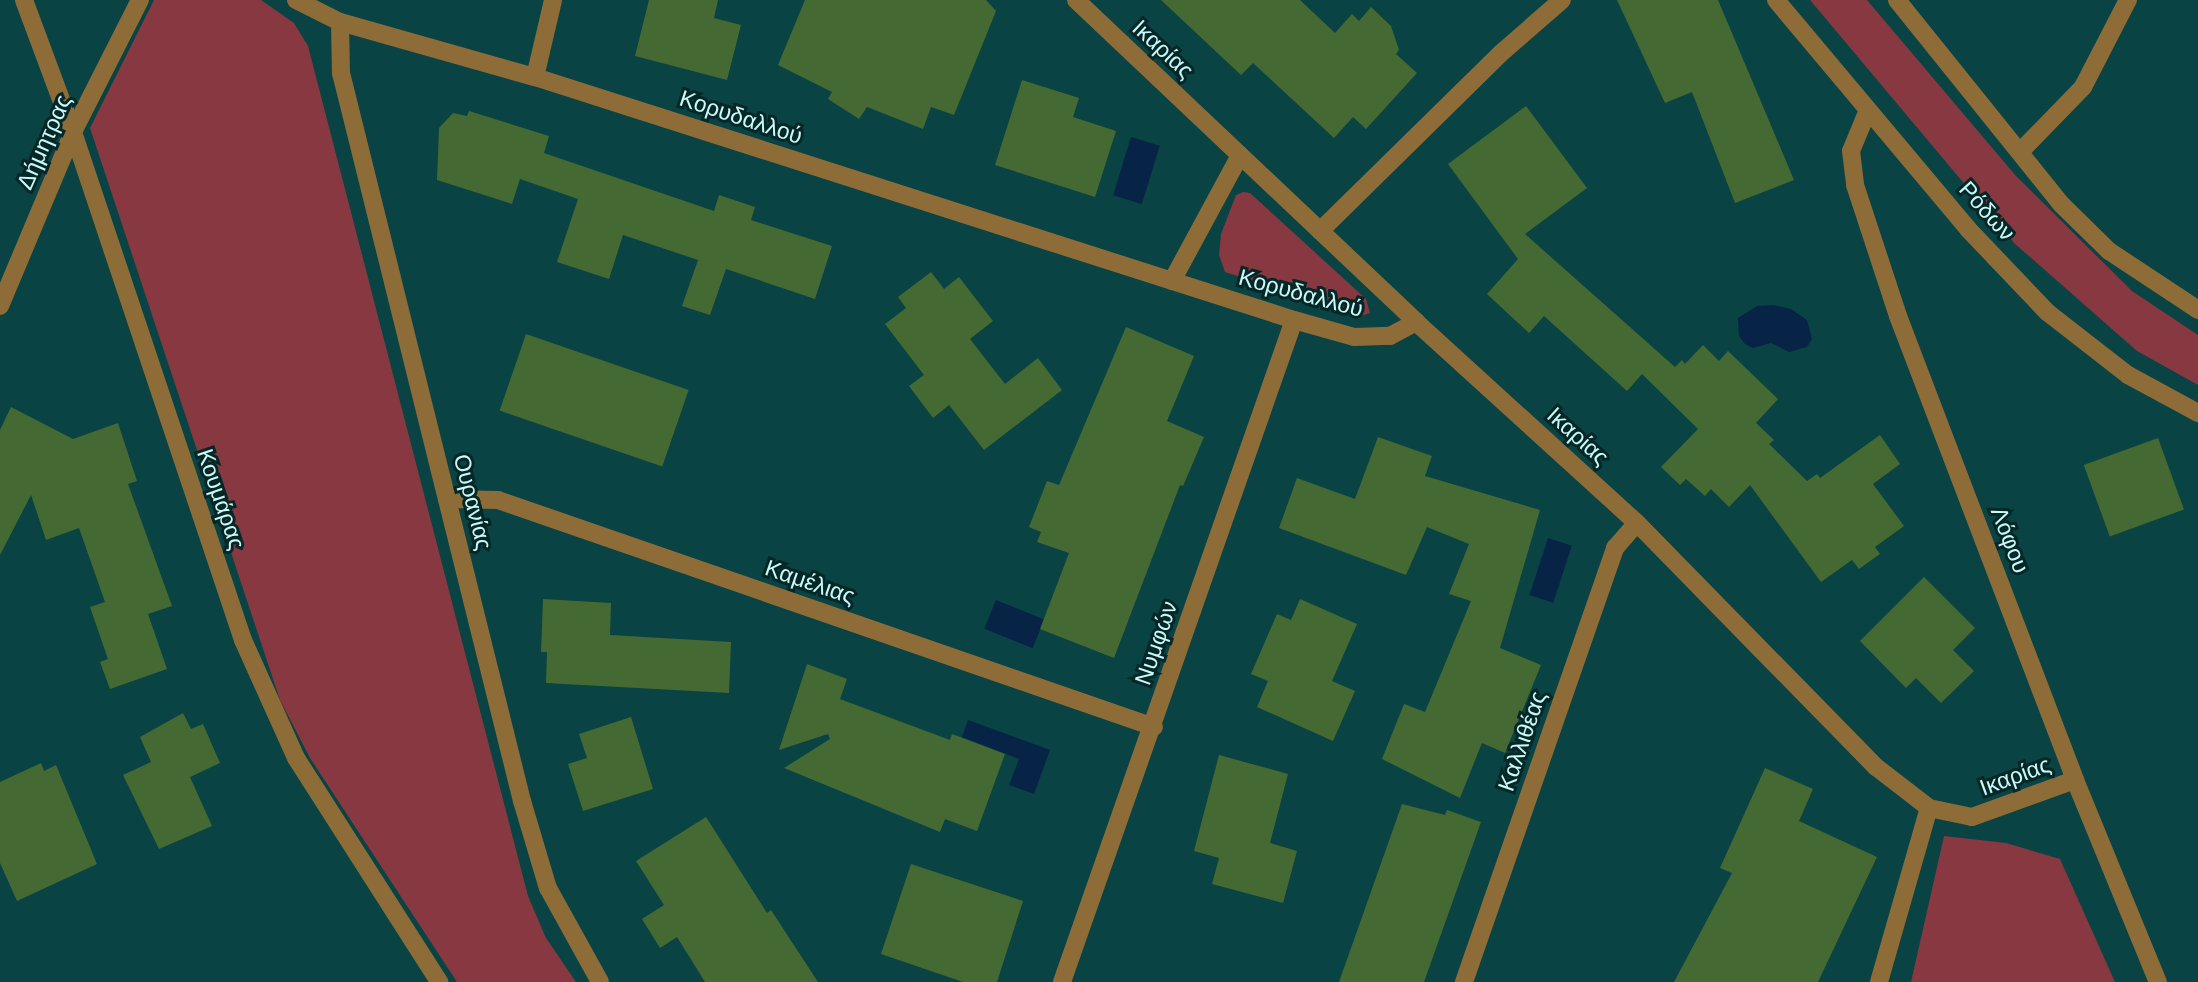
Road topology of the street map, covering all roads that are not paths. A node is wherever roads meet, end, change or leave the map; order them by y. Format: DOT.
graph roads {
  1 [pos="24,0"];
  2 [pos="140,0"];
  3 [pos="296,0"];
  4 [pos="553,0"];
  5 [pos="1076,0"];
  6 [pos="1562,0"];
  7 [pos="1776,0"];
  8 [pos="1897,0"];
  9 [pos="2128,0"];
  10 [pos="340,22"];
  11 [pos="535,77"];
  12 [pos="1868,110"];
  13 [pos="74,132"];
  14 [pos="2020,152"];
  15 [pos="1240,155"];
  16 [pos="1320,231"];
  17 [pos="1172,281"];
  18 [pos="0,306"];
  19 [pos="2198,310"];
  20 [pos="1294,320"];
  21 [pos="1416,322"];
  22 [pos="2198,413"];
  23 [pos="447,499"];
  24 [pos="1637,523"];
  25 [pos="1154,727"];
  26 [pos="2075,780"];
  27 [pos="1929,808"];
  28 [pos="439,982"];
  29 [pos="600,982"];
  30 [pos="1062,982"];
  31 [pos="1464,982"];
  32 [pos="1879,982"];
  33 [pos="2158,982"];
  1 -- 13 [label="street, Κουμάρας"];
  2 -- 13 [label="street, Δήμητρας"];
  3 -- 10 [label="street, Κορυδαλλού"];
  4 -- 11 [label="street"];
  5 -- 15 [label="street, Ικαρίας"];
  6 -- 16 [label="street"];
  7 -- 12 [label="street, Ρόδων"];
  8 -- 14 [label="street"];
  9 -- 14 [label="street"];
  10 -- 11 [label="street, Κορυδαλλού"];
  10 -- 23 [label="street, Ουρανίας"];
  11 -- 17 [label="street, Κορυδαλλού"];
  12 -- 22 [label="street, Ρόδων"];
  12 -- 26 [label="street, Λόφου"];
  13 -- 18 [label="street, Δήμητρας"];
  13 -- 28 [label="street, Κουμάρας"];
  14 -- 19 [label="street"];
  15 -- 16 [label="street, Ικαρίας"];
  15 -- 17 [label="street"];
  16 -- 21 [label="street, Ικαρίας"];
  17 -- 20 [label="street, Κορυδαλλού"];
  20 -- 21 [label="street, Κορυδαλλού"];
  20 -- 25 [label="street, Νυμφών"];
  21 -- 24 [label="street, Ικαρίας"];
  23 -- 25 [label="street, Καμέλιας"];
  23 -- 29 [label="street, Ουρανίας"];
  24 -- 27 [label="street, Ικαρίας"];
  24 -- 31 [label="street, Καλλιθέας"];
  25 -- 30 [label="street, Νυμφών"];
  26 -- 27 [label="street, Ικαρίας"];
  26 -- 33 [label="street, Λόφου"];
  27 -- 32 [label="street"];
}
